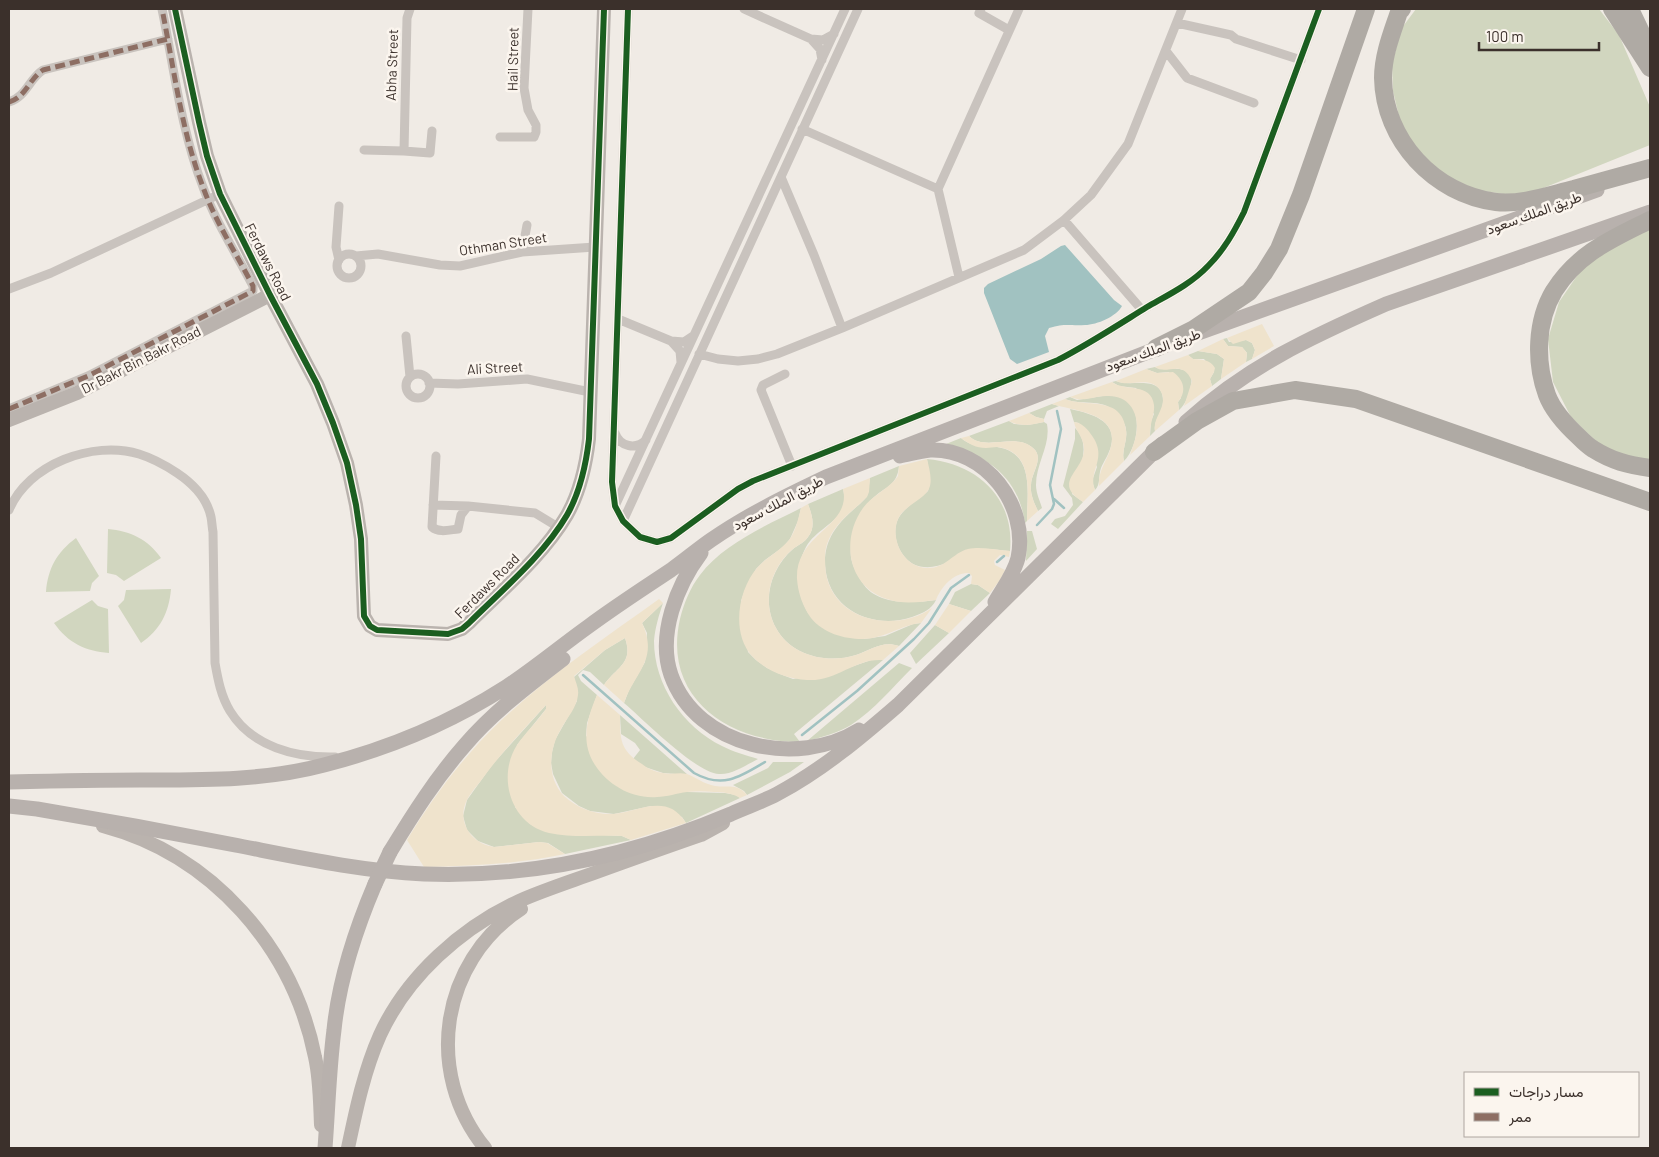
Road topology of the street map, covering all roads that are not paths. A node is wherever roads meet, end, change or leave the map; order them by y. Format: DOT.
graph roads {
  1 [pos="162,9"];
  2 [pos="175,9"];
  3 [pos="410,9"];
  4 [pos="528,9"];
  5 [pos="604,9"];
  6 [pos="628,9"];
  7 [pos="744,9"];
  8 [pos="845,9"];
  9 [pos="858,9"];
  10 [pos="982,9"];
  11 [pos="1019,9"];
  12 [pos="1182,9"];
  13 [pos="1319,9"];
  14 [pos="1366,9"];
  15 [pos="1402,9"];
  16 [pos="1612,9"];
  17 [pos="1630,9"];
  18 [pos="1177,23"];
  19 [pos="1009,30"];
  20 [pos="834,34"];
  21 [pos="811,39"];
  22 [pos="168,40"];
  23 [pos="1166,51"];
  24 [pos="1650,52"];
  25 [pos="822,60"];
  26 [pos="1301,60"];
  27 [pos="1650,68"];
  28 [pos="9,102"];
  29 [pos="1254,103"];
  30 [pos="802,129"];
  31 [pos="432,131"];
  32 [pos="500,138"];
  33 [pos="364,150"];
  34 [pos="404,150"];
  35 [pos="1650,169"];
  36 [pos="781,177"];
  37 [pos="938,189"];
  38 [pos="214,197"];
  39 [pos="340,206"];
  40 [pos="1650,212"];
  41 [pos="1064,220"];
  42 [pos="1650,220"];
  43 [pos="527,225"];
  44 [pos="595,247"];
  45 [pos="522,252"];
  46 [pos="356,256"];
  47 [pos="730,257"];
  48 [pos="339,260"];
  49 [pos="741,262"];
  50 [pos="959,277"];
  51 [pos="9,289"];
  52 [pos="270,295"];
  53 [pos="1142,310"];
  54 [pos="618,319"];
  55 [pos="842,328"];
  56 [pos="406,336"];
  57 [pos="694,336"];
  58 [pos="671,341"];
  59 [pos="1156,348"];
  60 [pos="699,354"];
  61 [pos="681,364"];
  62 [pos="785,374"];
  63 [pos="410,377"];
  64 [pos="429,383"];
  65 [pos="590,392"];
  66 [pos="9,409"];
  67 [pos="9,420"];
  68 [pos="614,430"];
  69 [pos="646,440"];
  70 [pos="1154,452"];
  71 [pos="436,456"];
  72 [pos="859,464"];
  73 [pos="792,466"];
  74 [pos="1650,468"];
  75 [pos="1650,502"];
  76 [pos="433,505"];
  77 [pos="464,506"];
  78 [pos="615,506"];
  79 [pos="9,510"];
  80 [pos="623,521"];
  81 [pos="558,528"];
  82 [pos="711,540"];
  83 [pos="674,568"];
  84 [pos="982,623"];
  85 [pos="898,705"];
  86 [pos="375,750"];
  87 [pos="9,782"];
  88 [pos="774,795"];
  89 [pos="9,806"];
  90 [pos="37,809"];
  91 [pos="552,888"];
  92 [pos="324,1148"];
  93 [pos="348,1148"];
  94 [pos="485,1148"];
  1 -- 22 [label="street"];
  2 -- 38 [label="street, Ferdaws Road"];
  3 -- 34 [label="street, Abha Street"];
  4 -- 32 [label="street, Hail Street"];
  5 -- 44 [label="street, Ferdaws Road"];
  6 -- 54 [label="street"];
  7 -- 21 [label="street"];
  8 -- 20 [label="street"];
  9 -- 30 [label="street"];
  10 -- 19 [label="street"];
  11 -- 19 [label="street"];
  12 -- 18 [label="street"];
  13 -- 26 [label="street"];
  14 -- 59 [label="highway"];
  15 -- 35 [label="highway"];
  16 -- 27 [label="highway"];
  17 -- 24 [label="highway"];
  18 -- 23 [label="street"];
  18 -- 26 [label="street"];
  19 -- 37 [label="street"];
  20 -- 21 [label="street"];
  20 -- 25 [label="street"];
  21 -- 25 [label="street"];
  22 -- 28 [label="street"];
  22 -- 38 [label="street"];
  23 -- 29 [label="street"];
  23 -- 41 [label="street"];
  25 -- 47 [label="street"];
  26 -- 53 [label="street"];
  30 -- 36 [label="street"];
  30 -- 37 [label="street"];
  31 -- 34 [label="street"];
  33 -- 34 [label="street"];
  35 -- 59 [label="main road, طريق الملك سعود"];
  36 -- 49 [label="street"];
  36 -- 55 [label="street"];
  37 -- 50 [label="street"];
  38 -- 51 [label="street"];
  38 -- 52 [label="street, Ferdaws Road"];
  38 -- 66 [label="street"];
  39 -- 48 [label="street"];
  40 -- 70 [label="main road"];
  41 -- 50 [label="street"];
  41 -- 53 [label="street"];
  42 -- 74 [label="highway"];
  43 -- 45 [label="street"];
  44 -- 45 [label="street, Othman Street"];
  44 -- 65 [label="street, Ferdaws Road"];
  45 -- 46 [label="street, Othman Street"];
  46 -- 48 [label="street"];
  46 -- 48 [label="street"];
  47 -- 49 [label="street"];
  47 -- 57 [label="street"];
  49 -- 60 [label="street"];
  50 -- 55 [label="street"];
  52 -- 67 [label="street, Dr Bakr Bin Bakr Road"];
  52 -- 81 [label="street, Ferdaws Road"];
  53 -- 73 [label="street"];
  54 -- 58 [label="street"];
  54 -- 68 [label="street"];
  55 -- 60 [label="street"];
  56 -- 63 [label="street"];
  57 -- 58 [label="street"];
  57 -- 61 [label="street"];
  58 -- 61 [label="street"];
  59 -- 72 [label="main road, طريق الملك سعود"];
  60 -- 80 [label="street"];
  61 -- 69 [label="street"];
  62 -- 73 [label="street"];
  63 -- 64 [label="street"];
  63 -- 64 [label="street"];
  64 -- 65 [label="street, Ali Street"];
  65 -- 81 [label="street, Ferdaws Road"];
  68 -- 69 [label="street"];
  68 -- 78 [label="street"];
  69 -- 78 [label="street"];
  70 -- 75 [label="highway"];
  70 -- 84 [label="main road"];
  71 -- 76 [label="street"];
  72 -- 82 [label="main road, طريق الملك سعود"];
  72 -- 84 [label="main road"];
  73 -- 80 [label="street"];
  76 -- 77 [label="street"];
  76 -- 77 [label="street"];
  77 -- 81 [label="street"];
  78 -- 80 [label="street"];
  79 -- 86 [label="street"];
  82 -- 83 [label="main road, طريق الملك سعود"];
  82 -- 85 [label="main road"];
  83 -- 86 [label="main road"];
  83 -- 92 [label="main road, bridge"];
  84 -- 85 [label="main road"];
  85 -- 88 [label="main road"];
  86 -- 87 [label="main road"];
  88 -- 90 [label="main road"];
  88 -- 91 [label="street"];
  89 -- 90 [label="main road"];
  90 -- 92 [label="street"];
  91 -- 93 [label="street"];
  91 -- 94 [label="street"];
}
